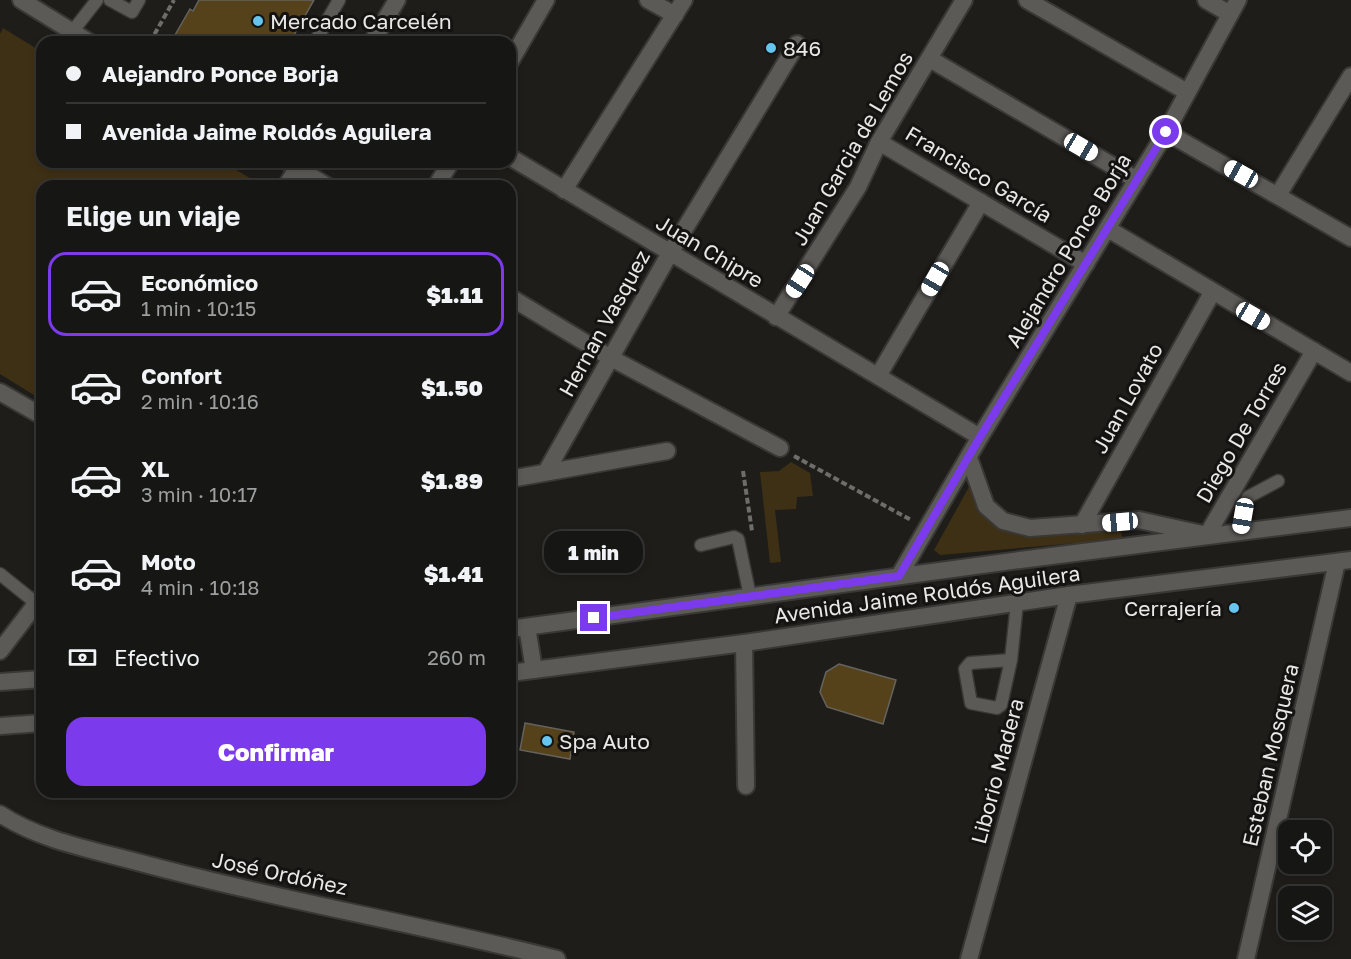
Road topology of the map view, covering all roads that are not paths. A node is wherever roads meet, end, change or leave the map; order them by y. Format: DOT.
graph roads {
  1 [pos="21,0"];
  2 [pos="97,0"];
  3 [pos="110,0"];
  4 [pos="139,0"];
  5 [pos="339,0"];
  6 [pos="397,0"];
  7 [pos="546,0"];
  8 [pos="648,0"];
  9 [pos="684,0"];
  10 [pos="964,0"];
  11 [pos="1027,0"];
  12 [pos="1206,0"];
  13 [pos="1234,7"];
  14 [pos="675,15"];
  15 [pos="72,32"];
  16 [pos="79,36"];
  17 [pos="318,36"];
  18 [pos="376,36"];
  19 [pos="797,44"];
  20 [pos="516,52"];
  21 [pos="930,59"];
  22 [pos="1351,76"];
  23 [pos="1187,92"];
  24 [pos="1345,102"];
  25 [pos="1166,132"];
  26 [pos="879,142"];
  27 [pos="516,161"];
  28 [pos="301,168"];
  29 [pos="318,180"];
  30 [pos="1137,180"];
  31 [pos="564,190"];
  32 [pos="1278,195"];
  33 [pos="981,202"];
  34 [pos="1108,229"];
  35 [pos="1351,238"];
  36 [pos="670,253"];
  37 [pos="1086,264"];
  38 [pos="1212,293"];
  39 [pos="516,301"];
  40 [pos="776,317"];
  41 [pos="1314,351"];
  42 [pos="611,357"];
  43 [pos="1349,368"];
  44 [pos="878,376"];
  45 [pos="0,392"];
  46 [pos="36,413"];
  47 [pos="980,437"];
  48 [pos="780,448"];
  49 [pos="667,451"];
  50 [pos="969,458"];
  51 [pos="546,472"];
  52 [pos="516,478"];
  53 [pos="1278,482"];
  54 [pos="1351,518"];
  55 [pos="1082,525"];
  56 [pos="1240,532"];
  57 [pos="1207,535"];
  58 [pos="701,546"];
  59 [pos="1344,561"];
  60 [pos="0,574"];
  61 [pos="899,576"];
  62 [pos="1069,595"];
  63 [pos="750,597"];
  64 [pos="36,598"];
  65 [pos="1017,603"];
  66 [pos="36,604"];
  67 [pos="518,628"];
  68 [pos="744,643"];
  69 [pos="0,651"];
  70 [pos="1011,660"];
  71 [pos="534,670"];
  72 [pos="516,672"];
  73 [pos="36,679"];
  74 [pos="0,682"];
  75 [pos="36,723"];
  76 [pos="0,726"];
  77 [pos="746,786"];
  78 [pos="0,814"];
  79 [pos="557,959"];
  80 [pos="969,959"];
  81 [pos="1246,959"];
  1 -- 15 [label="street"];
  2 -- 15 [label="lane"];
  3 -- 4 [label="lane"];
  5 -- 17 [label="lane"];
  6 -- 18 [label="street"];
  7 -- 20 [label="street"];
  8 -- 14 [label="street"];
  9 -- 14 [label="street"];
  10 -- 21 [label="street, Juan Garcia de Lemos"];
  11 -- 23 [label="street"];
  12 -- 13 [label="street"];
  13 -- 23 [label="street, Alejandro Ponce Borja"];
  14 -- 31 [label="street"];
  15 -- 16 [label="street"];
  19 -- 36 [label="street, Hernan Vasquez"];
  21 -- 26 [label="street, Juan Garcia de Lemos"];
  21 -- 30 [label="street"];
  22 -- 24 [label="street"];
  23 -- 25 [label="street, Alejandro Ponce Borja"];
  24 -- 32 [label="street"];
  25 -- 30 [label="street, Alejandro Ponce Borja"];
  25 -- 32 [label="street"];
  26 -- 33 [label="street, Francisco García"];
  26 -- 40 [label="street, Juan Garcia de Lemos"];
  27 -- 31 [label="street, Juan Chipre"];
  28 -- 29 [label="street"];
  30 -- 34 [label="street, Alejandro Ponce Borja"];
  31 -- 36 [label="street, Juan Chipre"];
  32 -- 35 [label="street"];
  33 -- 37 [label="street, Francisco García"];
  33 -- 44 [label="street"];
  34 -- 37 [label="street, Alejandro Ponce Borja"];
  34 -- 38 [label="street"];
  36 -- 40 [label="street, Juan Chipre"];
  36 -- 42 [label="street, Hernan Vasquez"];
  37 -- 47 [label="street, Alejandro Ponce Borja"];
  38 -- 41 [label="street"];
  38 -- 55 [label="street, Juan Lovato"];
  39 -- 42 [label="street"];
  40 -- 44 [label="street, Juan Chipre"];
  41 -- 43 [label="street"];
  41 -- 57 [label="street, Diego De Torres"];
  42 -- 48 [label="street"];
  42 -- 51 [label="street, Hernan Vasquez"];
  44 -- 47 [label="street, Juan Chipre"];
  45 -- 46 [label="street"];
  47 -- 50 [label="street, Alejandro Ponce Borja"];
  49 -- 51 [label="street"];
  50 -- 55 [label="street"];
  50 -- 61 [label="street, Alejandro Ponce Borja"];
  51 -- 52 [label="street"];
  53 -- 56 [label="lane"];
  54 -- 56 [label="street, Avenida Jaime Roldós Aguilera"];
  55 -- 57 [label="street"];
  56 -- 57 [label="street, Avenida Jaime Roldós Aguilera"];
  57 -- 61 [label="street, Avenida Jaime Roldós Aguilera"];
  58 -- 63 [label="lane"];
  59 -- 62 [label="street, Avenida Jaime Roldós Aguilera"];
  59 -- 81 [label="street, Esteban Mosquera"];
  60 -- 64 [label="lane"];
  61 -- 63 [label="street, Avenida Jaime Roldós Aguilera"];
  62 -- 65 [label="street, Avenida Jaime Roldós Aguilera"];
  62 -- 80 [label="street, Liborio Madera"];
  63 -- 67 [label="street, Avenida Jaime Roldós Aguilera"];
  65 -- 68 [label="street, Avenida Jaime Roldós Aguilera"];
  65 -- 70 [label="lane"];
  66 -- 69 [label="street"];
  67 -- 71 [label="street"];
  68 -- 71 [label="street, Avenida Jaime Roldós Aguilera"];
  68 -- 77 [label="street"];
  70 -- 70 [label="lane"];
  71 -- 72 [label="street, Avenida Jaime Roldós Aguilera"];
  73 -- 74 [label="street"];
  75 -- 76 [label="street"];
  78 -- 79 [label="street, José Ordóñez"];
}
